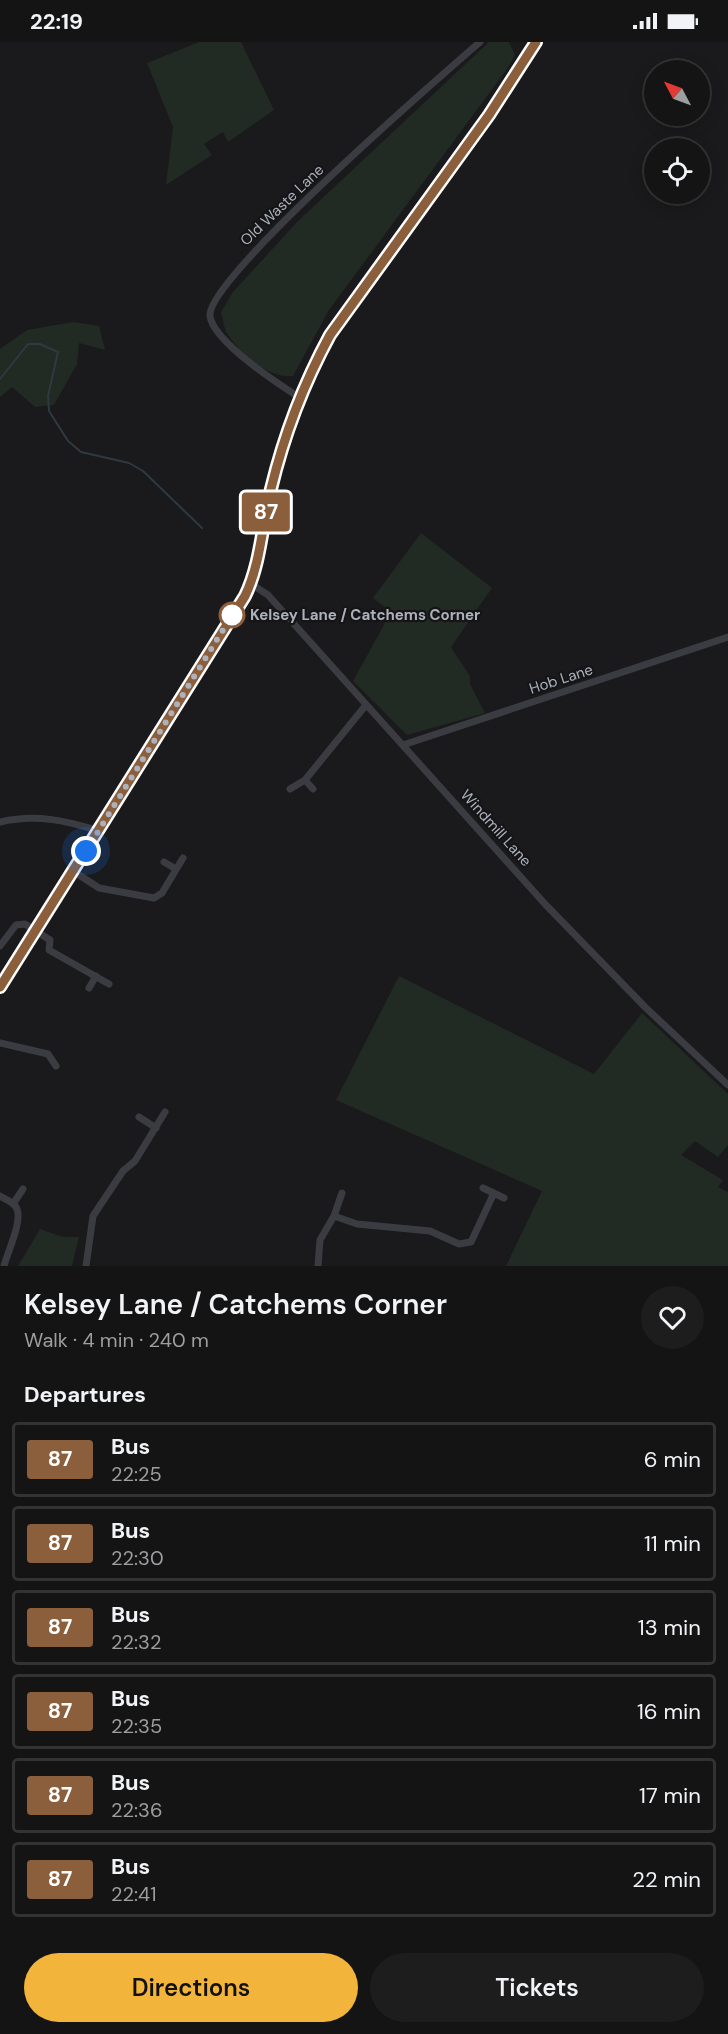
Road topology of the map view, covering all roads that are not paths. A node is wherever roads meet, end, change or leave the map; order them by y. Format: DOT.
graph roads {
  1 [pos="480,42"];
  2 [pos="536,42"];
  3 [pos="299,397"];
  4 [pos="251,584"];
  5 [pos="728,638"];
  6 [pos="366,705"];
  7 [pos="403,745"];
  8 [pos="305,780"];
  9 [pos="290,789"];
  10 [pos="313,789"];
  11 [pos="0,822"];
  12 [pos="99,831"];
  13 [pos="183,858"];
  14 [pos="164,862"];
  15 [pos="177,869"];
  16 [pos="73,871"];
  17 [pos="36,931"];
  18 [pos="0,946"];
  19 [pos="96,976"];
  20 [pos="110,984"];
  21 [pos="0,987"];
  22 [pos="89,988"];
  23 [pos="0,1043"];
  24 [pos="56,1066"];
  25 [pos="728,1085"];
  26 [pos="165,1112"];
  27 [pos="139,1117"];
  28 [pos="156,1128"];
  29 [pos="483,1188"];
  30 [pos="23,1189"];
  31 [pos="342,1193"];
  32 [pos="494,1193"];
  33 [pos="0,1196"];
  34 [pos="504,1198"];
  35 [pos="13,1204"];
  36 [pos="334,1216"];
  37 [pos="4,1266"];
  38 [pos="86,1266"];
  39 [pos="318,1266"];
  1 -- 3 [label="street, Old Waste Lane"];
  2 -- 3 [label="main road"];
  3 -- 4 [label="main road"];
  4 -- 6 [label="street, Windmill Lane"];
  4 -- 12 [label="main road"];
  5 -- 7 [label="street, Hob Lane"];
  6 -- 7 [label="street, Windmill Lane"];
  6 -- 8 [label="street"];
  7 -- 25 [label="street, Windmill Lane"];
  8 -- 9 [label="street"];
  8 -- 10 [label="street"];
  11 -- 12 [label="street"];
  12 -- 16 [label="main road"];
  13 -- 15 [label="street"];
  14 -- 15 [label="street"];
  15 -- 16 [label="street"];
  16 -- 17 [label="main road"];
  17 -- 18 [label="street"];
  17 -- 19 [label="street"];
  17 -- 21 [label="main road"];
  19 -- 20 [label="street"];
  19 -- 22 [label="street"];
  23 -- 24 [label="street"];
  26 -- 28 [label="street"];
  27 -- 28 [label="street"];
  28 -- 38 [label="street"];
  29 -- 32 [label="street"];
  30 -- 35 [label="street"];
  31 -- 36 [label="street"];
  32 -- 34 [label="street"];
  32 -- 36 [label="street"];
  33 -- 35 [label="street"];
  35 -- 37 [label="street"];
  36 -- 39 [label="street"];
}
